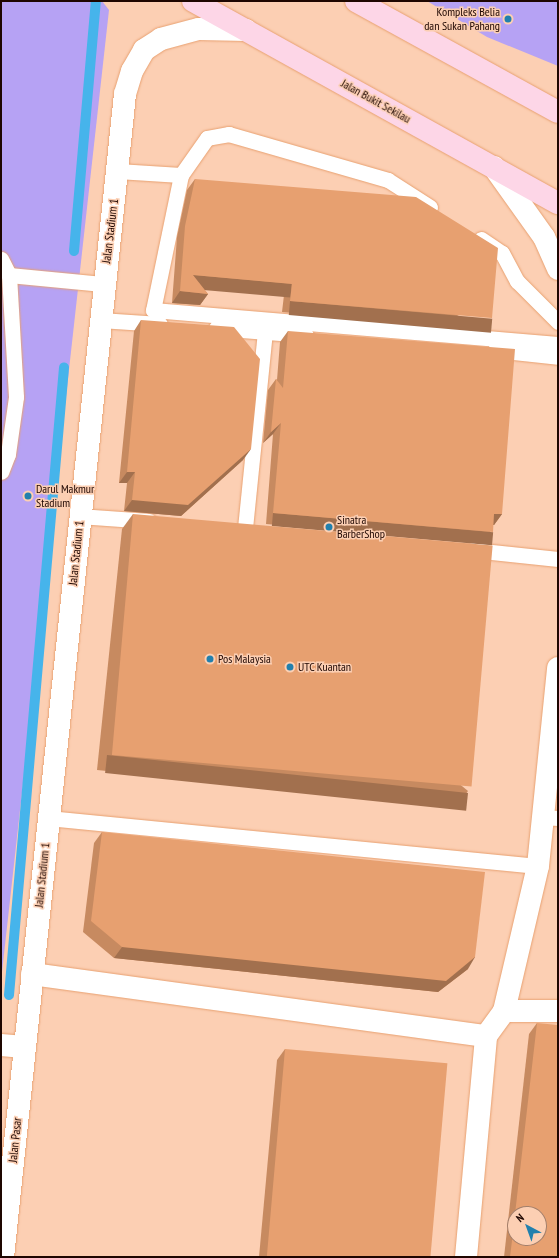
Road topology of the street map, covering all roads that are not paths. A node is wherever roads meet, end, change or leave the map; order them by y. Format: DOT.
graph roads {
  1 [pos="193,1"];
  2 [pos="356,1"];
  3 [pos="246,30"];
  4 [pos="558,112"];
  5 [pos="494,167"];
  6 [pos="117,171"];
  7 [pos="181,175"];
  8 [pos="558,203"];
  9 [pos="442,214"];
  10 [pos="468,231"];
  11 [pos="1,259"];
  12 [pos="558,269"];
  13 [pos="9,275"];
  14 [pos="104,284"];
  15 [pos="100,320"];
  16 [pos="558,322"];
  17 [pos="265,332"];
  18 [pos="558,344"];
  19 [pos="558,357"];
  20 [pos="1,472"];
  21 [pos="79,516"];
  22 [pos="166,523"];
  23 [pos="230,527"];
  24 [pos="245,528"];
  25 [pos="261,530"];
  26 [pos="456,549"];
  27 [pos="558,559"];
  28 [pos="558,668"];
  29 [pos="48,818"];
  30 [pos="551,818"];
  31 [pos="538,866"];
  32 [pos="32,974"];
  33 [pos="504,1011"];
  34 [pos="558,1011"];
  35 [pos="486,1036"];
  36 [pos="1,1045"];
  37 [pos="24,1047"];
  38 [pos="3,1257"];
  39 [pos="466,1257"];
  1 -- 3 [label="street, Jalan Bukit Sekilau"];
  2 -- 4 [label="street"];
  3 -- 5 [label="street, Jalan Bukit Sekilau"];
  3 -- 6 [label="street, Jalan Stadium 1"];
  5 -- 8 [label="street, Jalan Bukit Sekilau"];
  5 -- 12 [label="street"];
  6 -- 7 [label="lane"];
  6 -- 14 [label="street, Jalan Stadium 1"];
  7 -- 9 [label="lane"];
  7 -- 18 [label="lane"];
  10 -- 16 [label="lane"];
  11 -- 13 [label="lane"];
  13 -- 14 [label="lane"];
  13 -- 20 [label="lane"];
  14 -- 15 [label="street, Jalan Stadium 1"];
  15 -- 17 [label="lane"];
  15 -- 21 [label="street, Jalan Stadium 1"];
  17 -- 19 [label="lane"];
  17 -- 24 [label="lane"];
  21 -- 22 [label="lane"];
  21 -- 29 [label="street, Jalan Stadium 1"];
  23 -- 24 [label="lane"];
  24 -- 25 [label="lane"];
  26 -- 27 [label="lane"];
  28 -- 30 [label="street"];
  29 -- 31 [label="lane"];
  29 -- 32 [label="street, Jalan Stadium 1"];
  30 -- 31 [label="street"];
  31 -- 33 [label="street"];
  32 -- 35 [label="street"];
  32 -- 37 [label="street, Jalan Stadium 1"];
  33 -- 34 [label="street"];
  33 -- 35 [label="street"];
  35 -- 39 [label="street"];
  36 -- 37 [label="street"];
  37 -- 38 [label="street, Jalan Pasar"];
}
